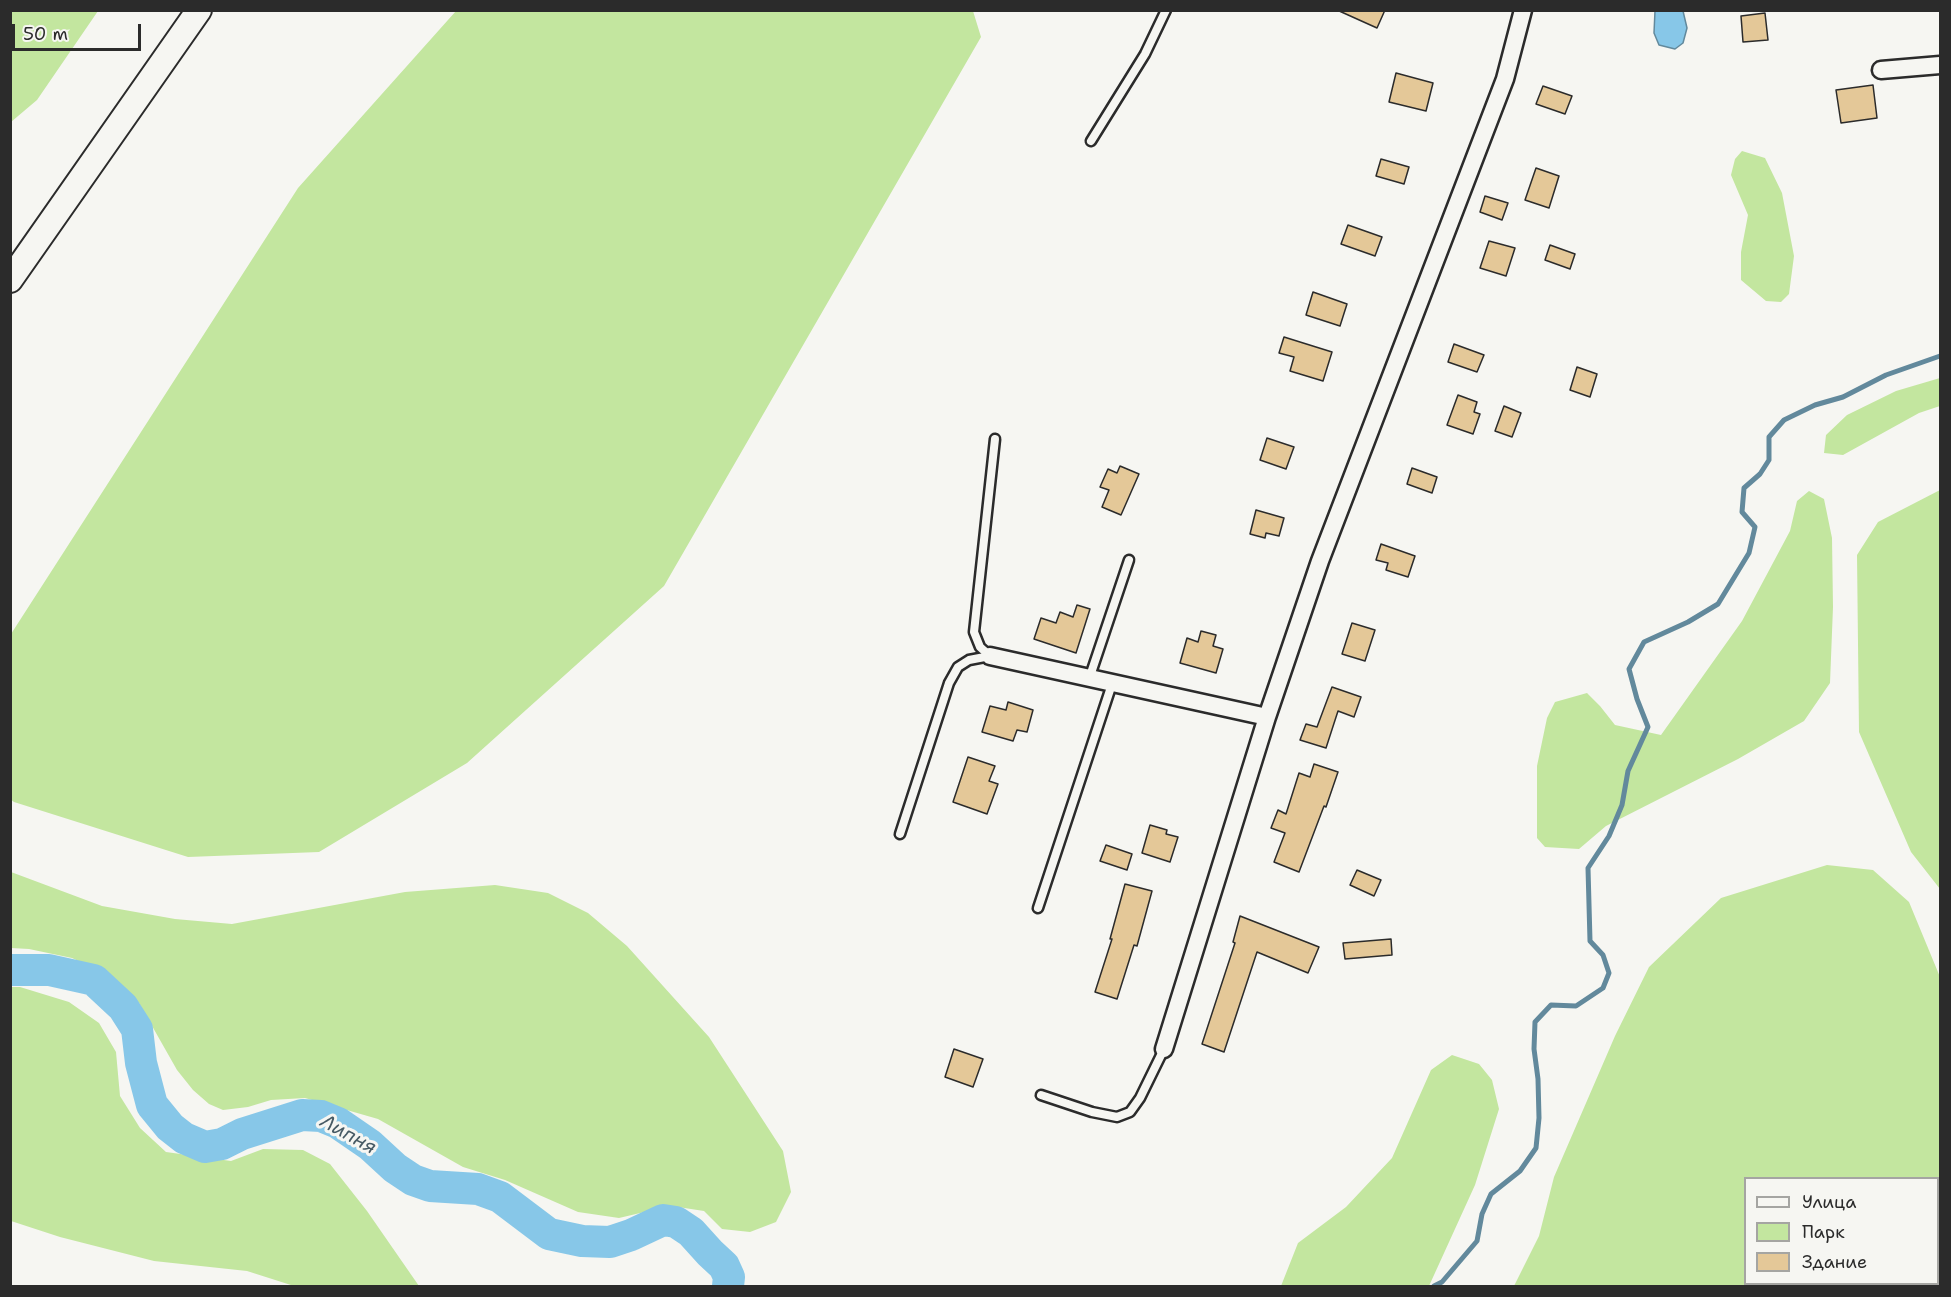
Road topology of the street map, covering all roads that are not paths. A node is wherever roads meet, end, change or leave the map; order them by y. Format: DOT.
graph roads {
  1 [pos="199,10"];
  2 [pos="1166,10"];
  3 [pos="1523,10"];
  4 [pos="1941,65"];
  5 [pos="1881,70"];
  6 [pos="1091,141"];
  7 [pos="10,280"];
  8 [pos="995,439"];
  9 [pos="1129,560"];
  10 [pos="990,656"];
  11 [pos="1089,679"];
  12 [pos="1112,684"];
  13 [pos="1267,717"];
  14 [pos="900,834"];
  15 [pos="1038,908"];
  16 [pos="1164,1049"];
  17 [pos="1041,1095"];
  1 -- 7 [label="main road"];
  2 -- 6 [label="lane"];
  3 -- 13 [label="street"];
  4 -- 5 [label="street"];
  8 -- 10 [label="lane"];
  9 -- 11 [label="lane"];
  10 -- 11 [label="street"];
  10 -- 14 [label="lane"];
  11 -- 12 [label="street"];
  12 -- 13 [label="street"];
  12 -- 15 [label="lane"];
  13 -- 16 [label="street"];
  16 -- 17 [label="lane"];
}
